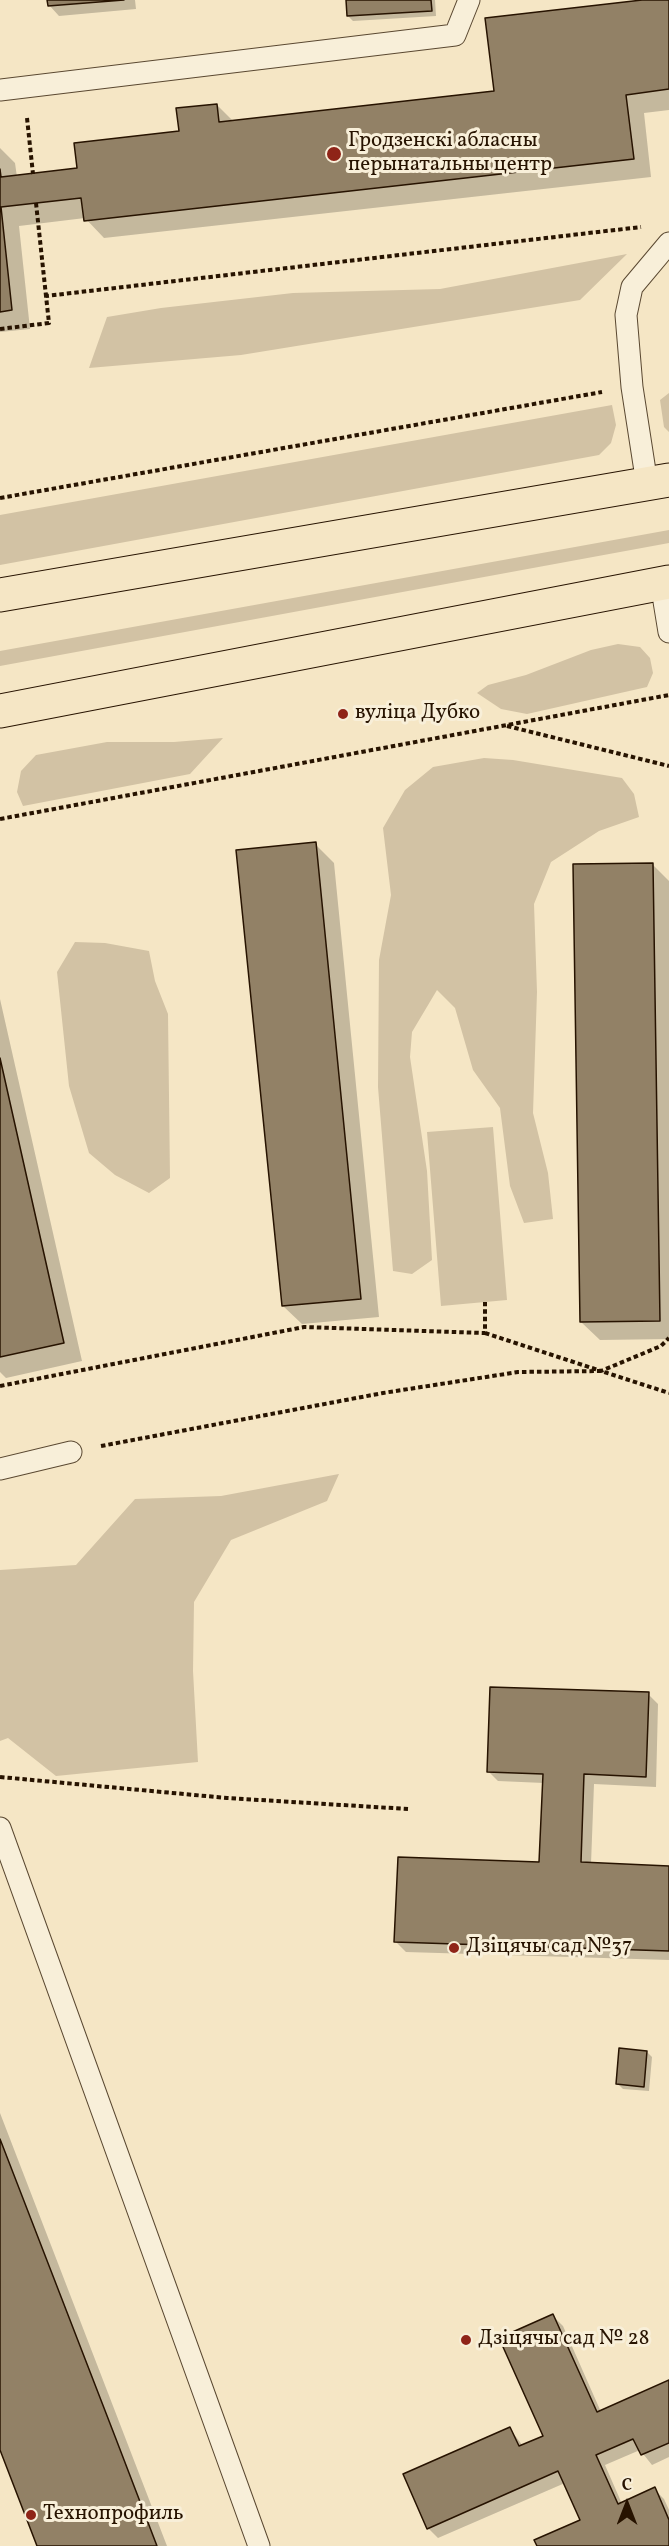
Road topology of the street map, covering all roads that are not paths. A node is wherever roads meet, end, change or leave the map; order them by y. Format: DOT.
graph roads {
  1 [pos="469,0"];
  2 [pos="0,90"];
  3 [pos="669,243"];
  4 [pos="658,482"];
  5 [pos="665,583"];
  6 [pos="0,595"];
  7 [pos="669,632"];
  8 [pos="0,711"];
  9 [pos="71,1452"];
  10 [pos="0,1469"];
  11 [pos="0,1828"];
  12 [pos="259,2546"];
  1 -- 2 [label="lane"];
  3 -- 4 [label="lane"];
  4 -- 6 [label="main road"];
  5 -- 7 [label="lane"];
  5 -- 8 [label="main road"];
  9 -- 10 [label="lane"];
  11 -- 12 [label="lane"];
}
